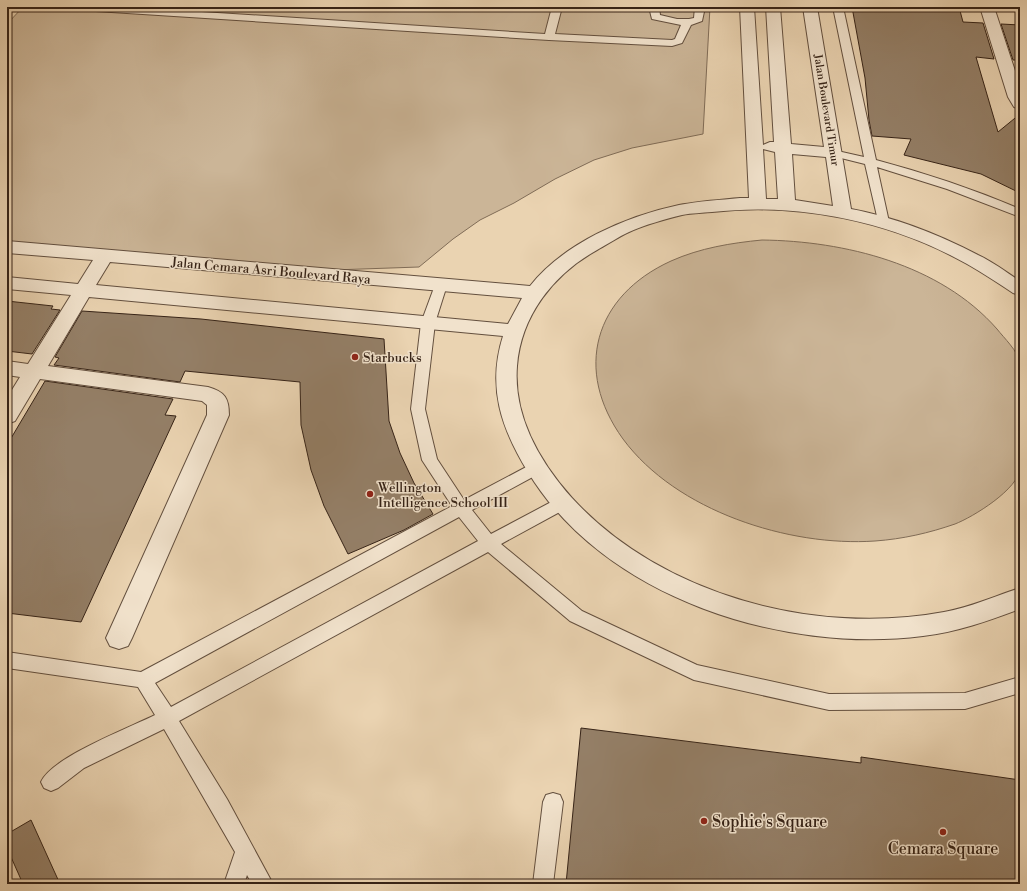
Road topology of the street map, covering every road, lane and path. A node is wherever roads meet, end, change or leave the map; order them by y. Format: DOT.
graph roads {
  1 [pos="80,7"];
  2 [pos="557,7"];
  3 [pos="654,7"];
  4 [pos="700,7"];
  5 [pos="747,7"];
  6 [pos="773,7"];
  7 [pos="810,7"];
  8 [pos="838,7"];
  9 [pos="987,7"];
  10 [pos="687,22"];
  11 [pos="549,37"];
  12 [pos="1018,101"];
  13 [pos="755,146"];
  14 [pos="783,147"];
  15 [pos="834,153"];
  16 [pos="870,162"];
  17 [pos="758,204"];
  18 [pos="787,205"];
  19 [pos="843,212"];
  20 [pos="1020,214"];
  21 [pos="882,222"];
  22 [pos="7,247"];
  23 [pos="105,255"];
  24 [pos="7,283"];
  25 [pos="441,285"];
  26 [pos="84,289"];
  27 [pos="1020,289"];
  28 [pos="535,293"];
  29 [pos="428,323"];
  30 [pos="514,331"];
  31 [pos="7,368"];
  32 [pos="35,372"];
  33 [pos="7,416"];
  34 [pos="535,469"];
  35 [pos="561,504"];
  36 [pos="461,508"];
  37 [pos="489,543"];
  38 [pos="1020,598"];
  39 [pos="119,638"];
  40 [pos="7,660"];
  41 [pos="143,680"];
  42 [pos="1020,685"];
  43 [pos="168,718"];
  44 [pos="51,782"];
  45 [pos="553,802"];
  46 [pos="245,850"];
  47 [pos="234,884"];
  48 [pos="263,884"];
  49 [pos="543,884"];
  1 -- 11 [label="lane"];
  2 -- 11 [label="lane"];
  3 -- 10 [label="lane"];
  4 -- 10 [label="lane"];
  5 -- 13 [label="street"];
  6 -- 14 [label="street"];
  7 -- 15 [label="street, Jalan Boulevard Timur"];
  8 -- 16 [label="lane"];
  9 -- 12 [label="street"];
  10 -- 11 [label="lane"];
  13 -- 14 [label="street"];
  13 -- 17 [label="street"];
  14 -- 15 [label="street"];
  14 -- 18 [label="street"];
  15 -- 16 [label="lane"];
  15 -- 19 [label="street, Jalan Boulevard Timur"];
  16 -- 20 [label="lane"];
  16 -- 21 [label="lane"];
  17 -- 18 [label="street"];
  17 -- 28 [label="street"];
  18 -- 19 [label="street"];
  19 -- 21 [label="street"];
  21 -- 27 [label="street"];
  22 -- 23 [label="street, Jalan Cemara Asri Boulevard Raya"];
  23 -- 25 [label="street, Jalan Cemara Asri Boulevard Raya"];
  23 -- 26 [label="street"];
  24 -- 26 [label="street"];
  25 -- 28 [label="street, Jalan Cemara Asri Boulevard Raya"];
  25 -- 29 [label="lane"];
  26 -- 29 [label="street"];
  26 -- 32 [label="street"];
  28 -- 30 [label="street"];
  29 -- 30 [label="street"];
  29 -- 36 [label="lane"];
  30 -- 34 [label="street"];
  31 -- 32 [label="street"];
  32 -- 33 [label="street"];
  32 -- 39 [label="street"];
  34 -- 35 [label="street"];
  34 -- 36 [label="lane"];
  35 -- 37 [label="lane"];
  35 -- 38 [label="street"];
  36 -- 37 [label="lane"];
  36 -- 41 [label="lane"];
  37 -- 42 [label="lane"];
  37 -- 43 [label="lane"];
  40 -- 41 [label="lane"];
  41 -- 43 [label="lane"];
  43 -- 44 [label="lane"];
  43 -- 46 [label="lane"];
  45 -- 49 [label="lane"];
  46 -- 47 [label="lane"];
  46 -- 48 [label="lane"];
}
